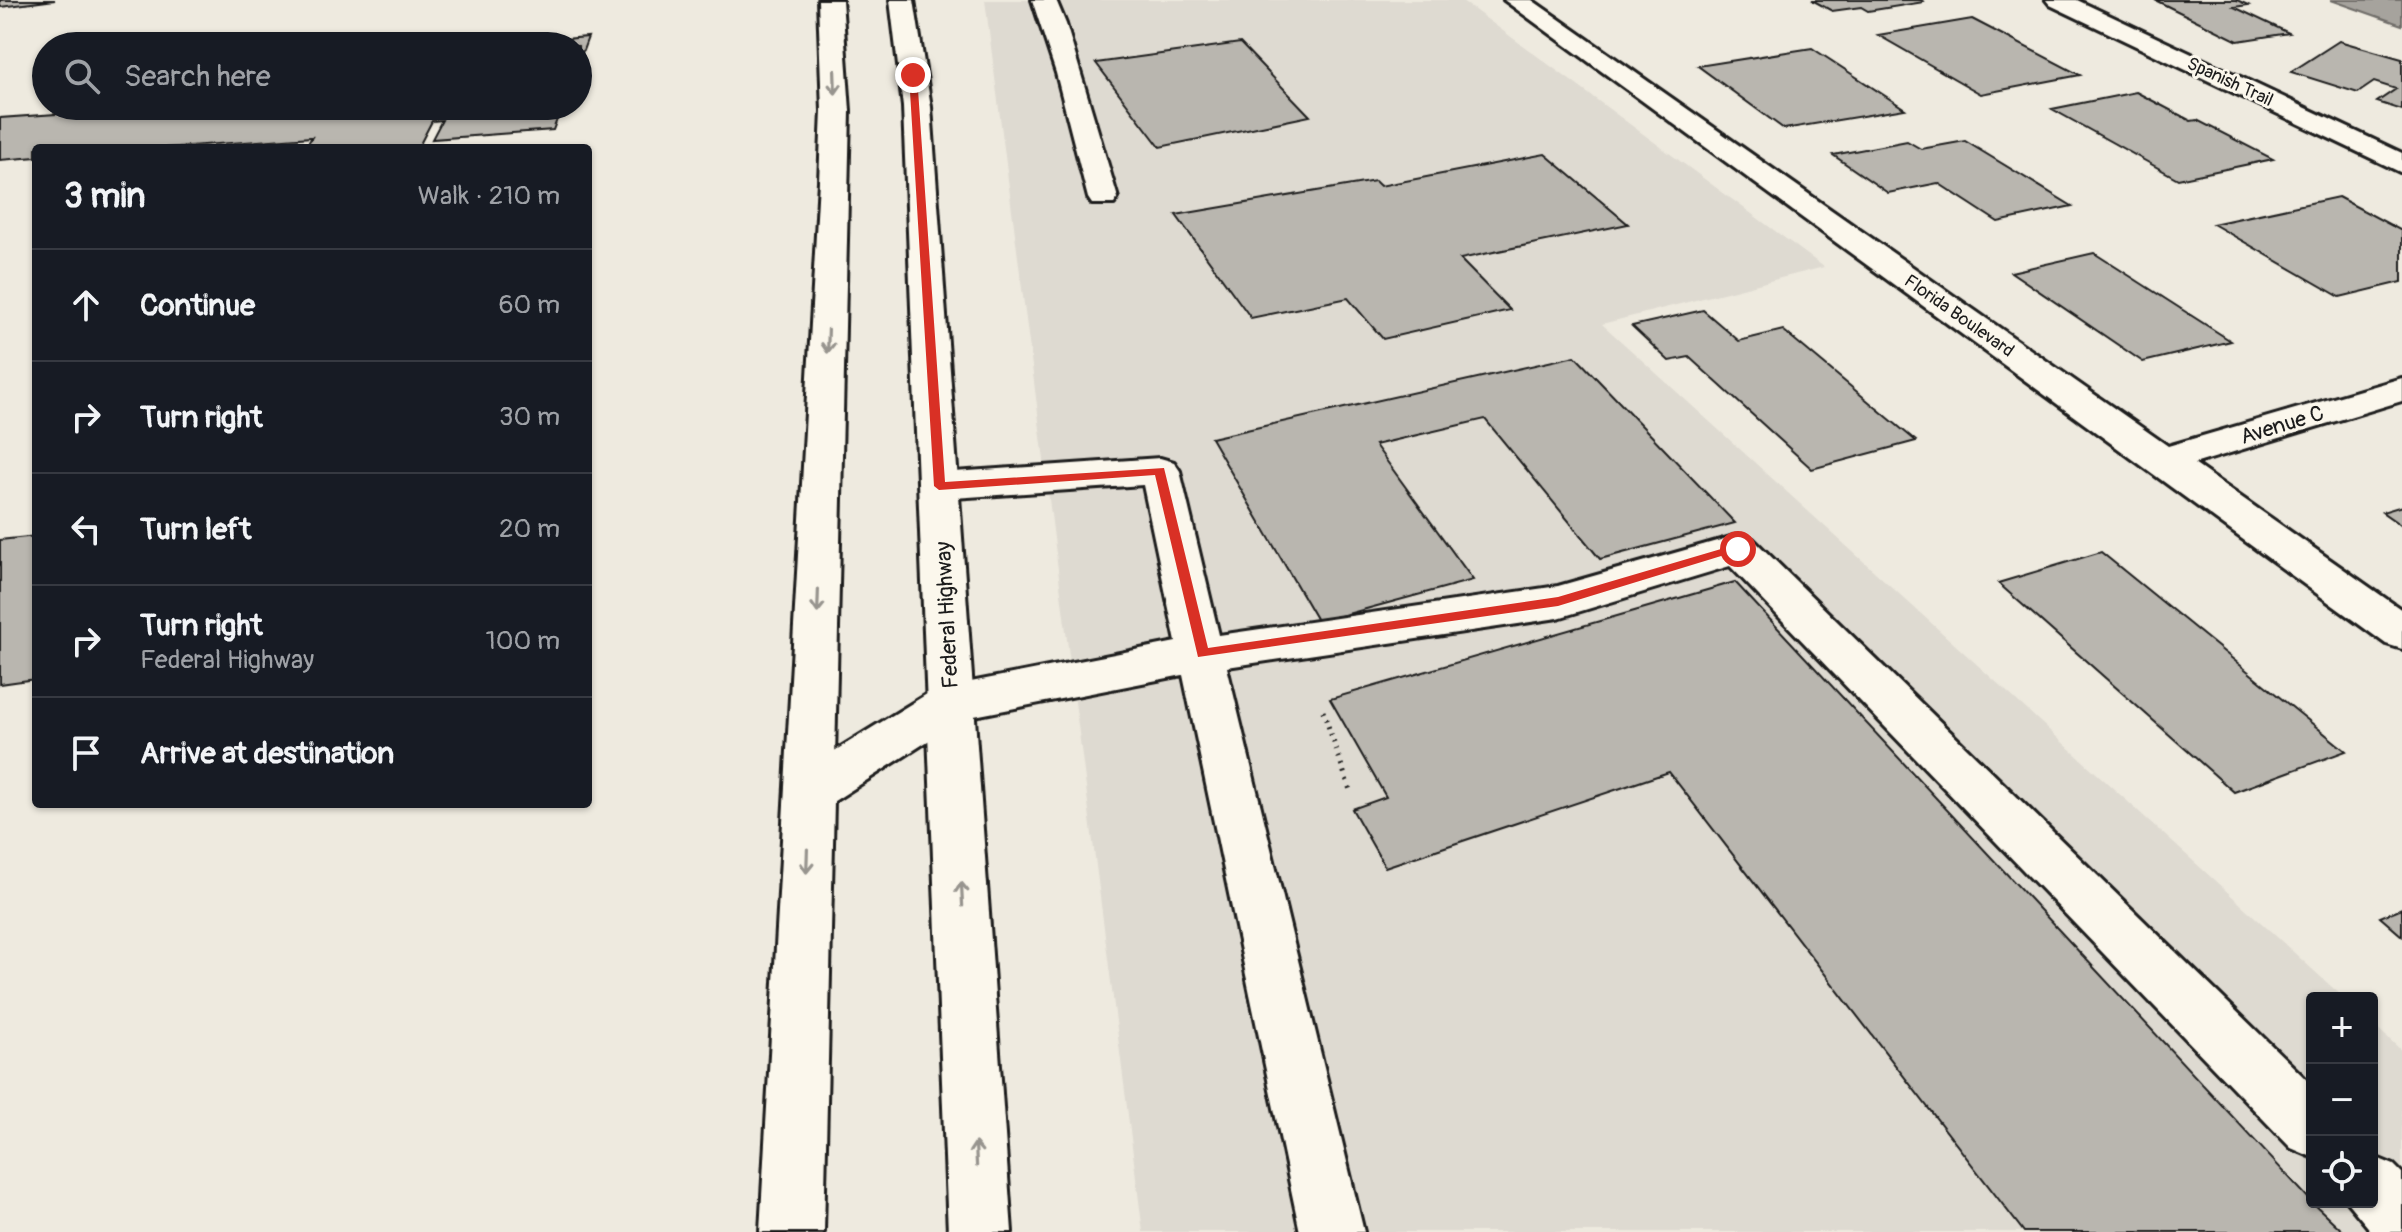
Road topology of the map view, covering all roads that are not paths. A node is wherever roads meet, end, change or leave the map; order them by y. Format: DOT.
graph roads {
  1 [pos="830,0"];
  2 [pos="902,0"];
  3 [pos="1044,0"];
  4 [pos="1516,0"];
  5 [pos="2058,0"];
  6 [pos="2402,164"];
  7 [pos="1103,198"];
  8 [pos="2402,389"];
  9 [pos="2162,461"];
  10 [pos="939,486"];
  11 [pos="2402,633"];
  12 [pos="1203,654"];
  13 [pos="952,702"];
  14 [pos="810,791"];
  15 [pos="2306,1121"];
  16 [pos="2378,1193"];
  17 [pos="2402,1217"];
  18 [pos="792,1232"];
  19 [pos="980,1232"];
  20 [pos="1332,1232"];
  1 -- 14 [label="main road, one-way"];
  2 -- 10 [label="main road, Federal Highway"];
  3 -- 7 [label="main road"];
  4 -- 9 [label="main road, Florida Boulevard"];
  5 -- 6 [label="main road, Spanish Trail"];
  8 -- 9 [label="main road, Avenue C"];
  9 -- 11 [label="main road, Florida Boulevard"];
  10 -- 12 [label="main road"];
  10 -- 13 [label="main road, Federal Highway"];
  12 -- 13 [label="main road"];
  12 -- 15 [label="main road"];
  12 -- 20 [label="main road"];
  13 -- 14 [label="main road"];
  19 -- 13 [label="main road, Federal Highway, one-way"];
  14 -- 18 [label="main road, one-way"];
  16 -- 17 [label="main road"];
}
